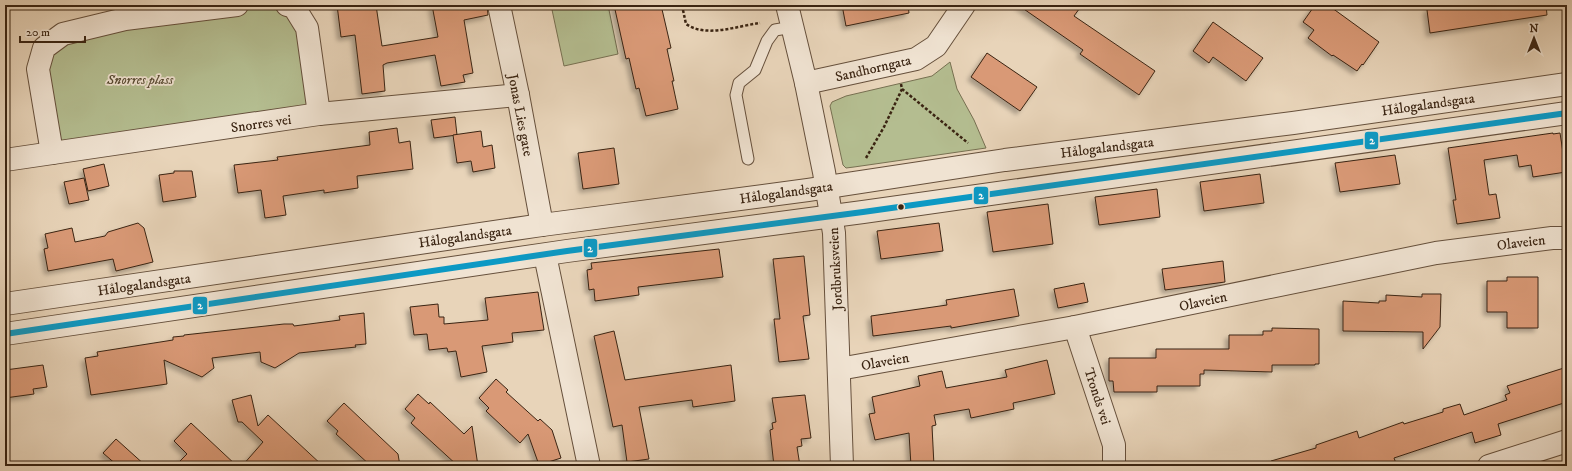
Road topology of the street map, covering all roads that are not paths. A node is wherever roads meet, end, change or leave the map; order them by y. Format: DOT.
graph roads {
  1 [pos="237,5"];
  2 [pos="286,5"];
  3 [pos="498,5"];
  4 [pos="787,5"];
  5 [pos="964,5"];
  6 [pos="123,12"];
  7 [pos="784,29"];
  8 [pos="806,83"];
  9 [pos="1567,84"];
  10 [pos="518,95"];
  11 [pos="1567,113"];
  12 [pos="319,114"];
  13 [pos="52,153"];
  14 [pos="748,159"];
  15 [pos="5,160"];
  16 [pos="826,187"];
  17 [pos="831,216"];
  18 [pos="542,225"];
  19 [pos="1567,238"];
  20 [pos="545,254"];
  21 [pos="5,304"];
  22 [pos="1075,327"];
  23 [pos="5,334"];
  24 [pos="840,369"];
  25 [pos="1567,441"];
  26 [pos="588,466"];
  27 [pos="842,466"];
  28 [pos="1114,466"];
  29 [pos="1489,466"];
  1 -- 6 [label="street"];
  2 -- 12 [label="street"];
  3 -- 10 [label="street, Jonas Lies gate"];
  4 -- 7 [label="street, Jordbruksveien"];
  5 -- 8 [label="street, Sandhorngata"];
  6 -- 13 [label="street"];
  7 -- 8 [label="street, Jordbruksveien"];
  7 -- 14 [label="lane"];
  8 -- 16 [label="street, Jordbruksveien"];
  9 -- 16 [label="street, Hålogalandsgata"];
  10 -- 12 [label="street, Snorres vei"];
  10 -- 18 [label="street, Jonas Lies gate"];
  11 -- 17 [label="street, Hålogalandsgata"];
  12 -- 13 [label="street, Snorres vei"];
  13 -- 15 [label="street, Snorres vei"];
  16 -- 17 [label="street, Jordbruksveien"];
  16 -- 18 [label="street, Hålogalandsgata"];
  17 -- 20 [label="street, Hålogalandsgata"];
  17 -- 24 [label="street, Jordbruksveien"];
  18 -- 21 [label="street, Hålogalandsgata"];
  19 -- 22 [label="street, Olaveien"];
  20 -- 23 [label="street, Hålogalandsgata"];
  20 -- 26 [label="street"];
  22 -- 24 [label="street, Olaveien"];
  22 -- 28 [label="street, Tronds vei"];
  24 -- 27 [label="street, Jordbruksveien"];
  25 -- 29 [label="street"];
}
